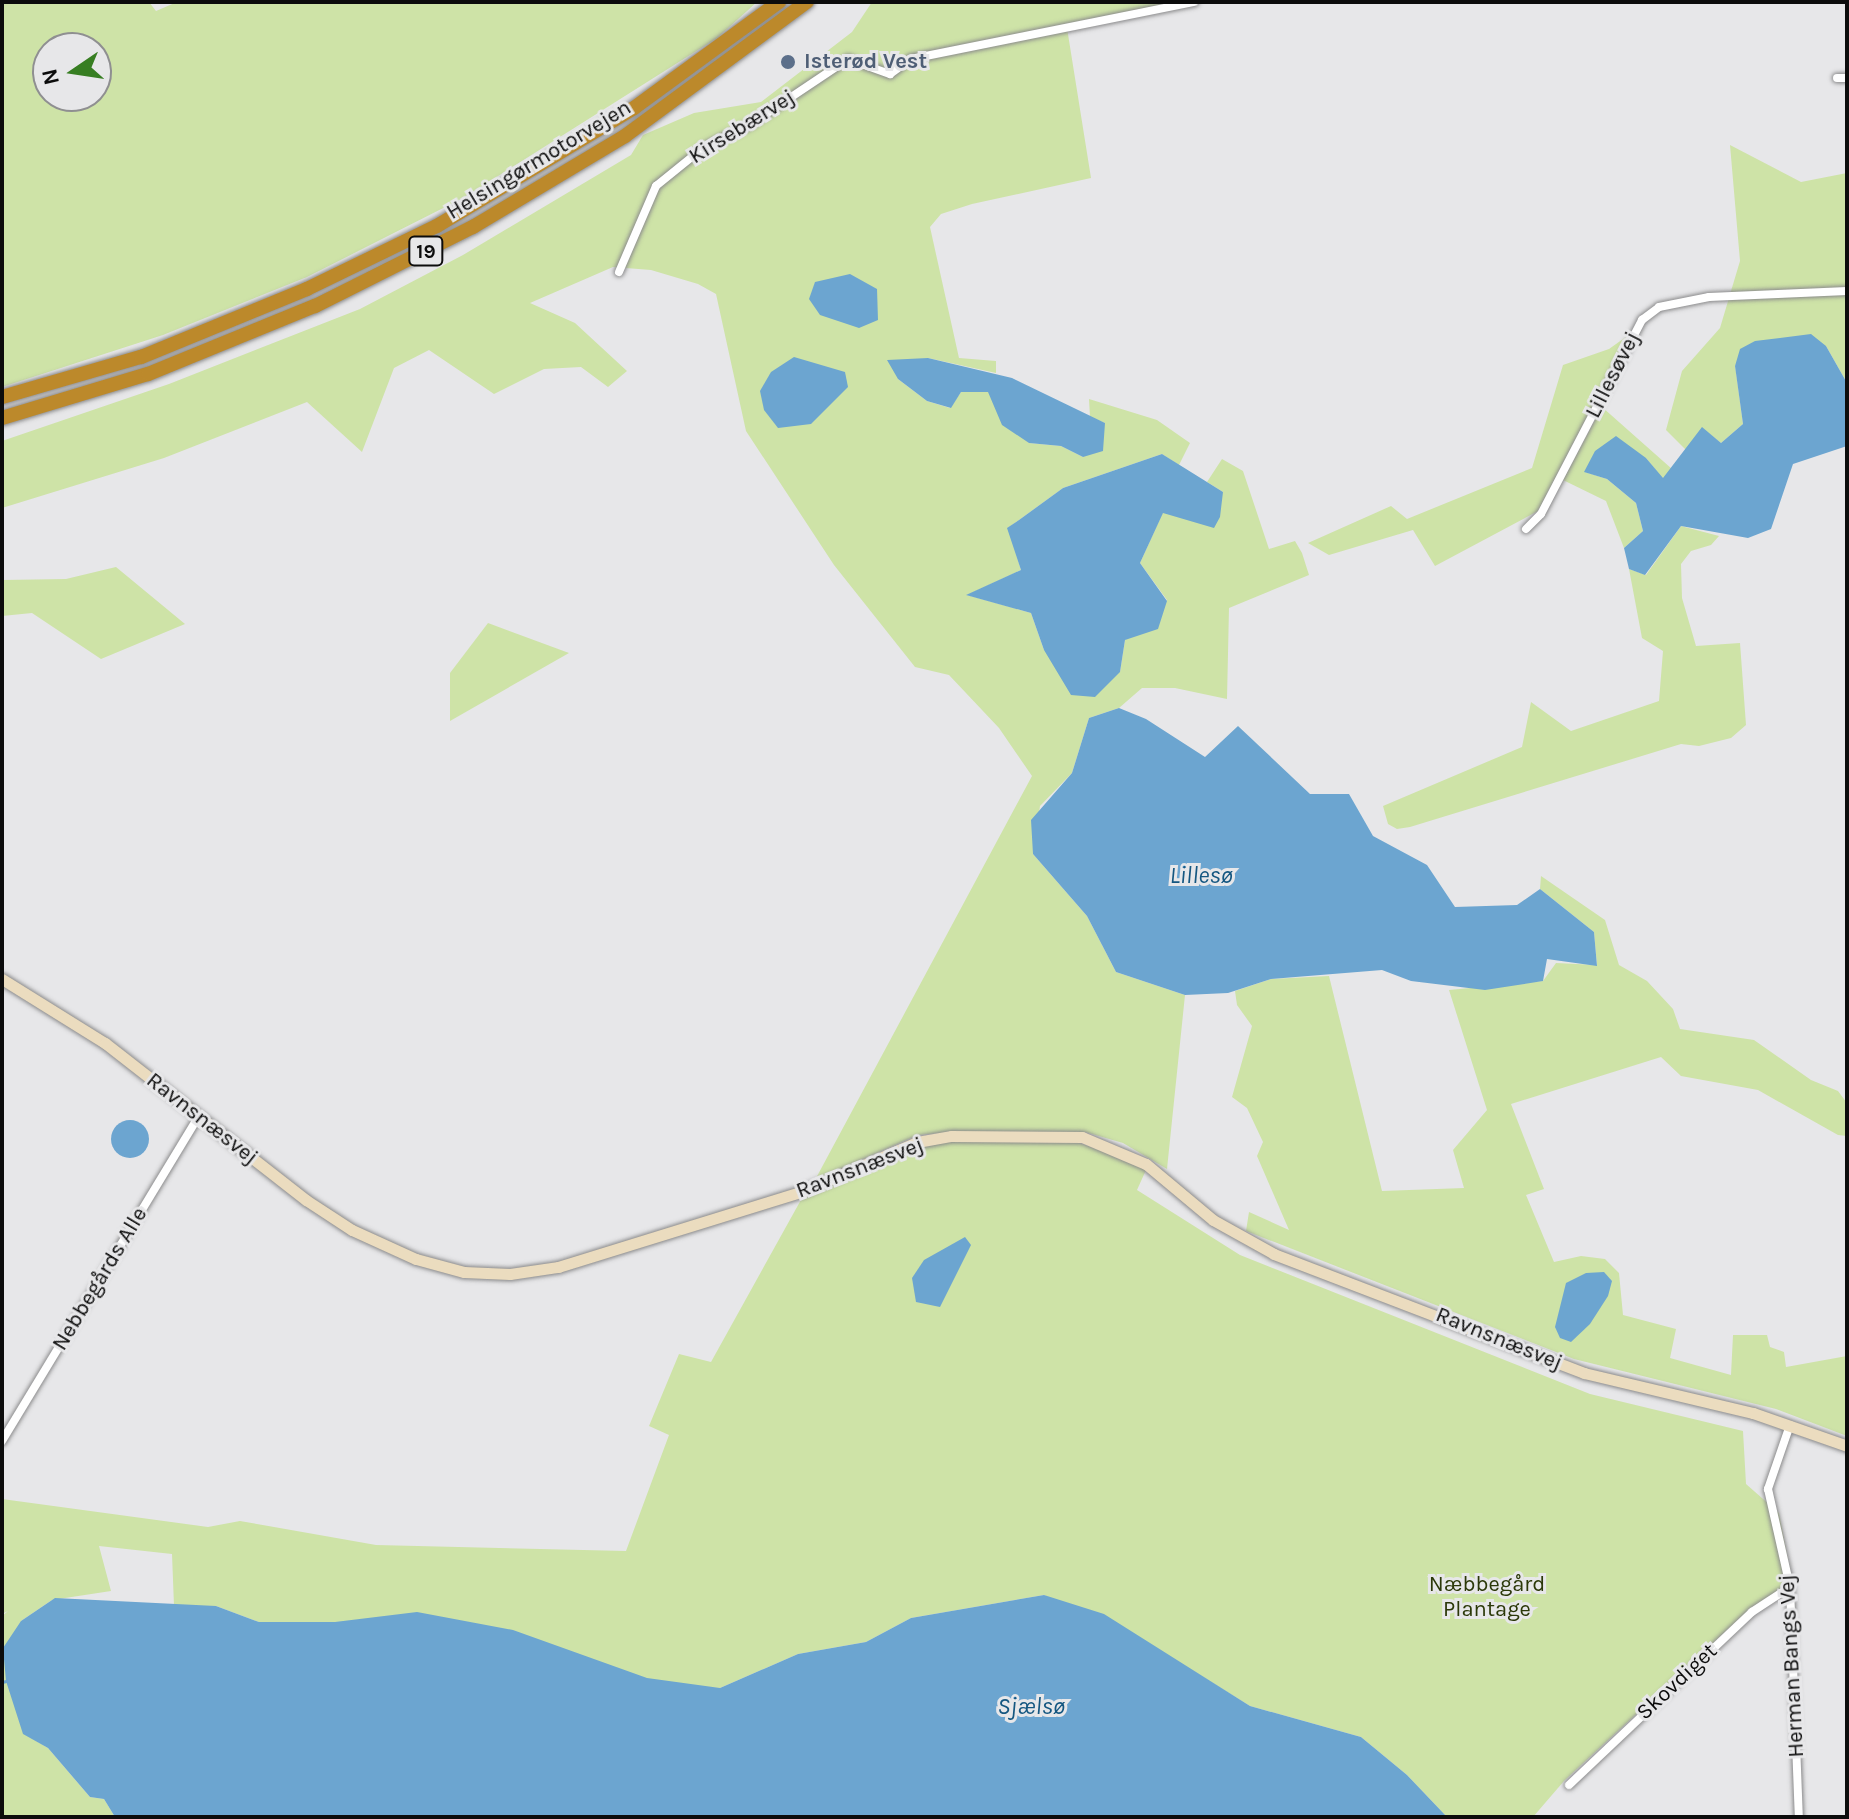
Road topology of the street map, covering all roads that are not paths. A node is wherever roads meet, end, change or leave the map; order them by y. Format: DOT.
graph roads {
  1 [pos="779,2"];
  2 [pos="807,2"];
  3 [pos="1194,2"];
  4 [pos="619,272"];
  5 [pos="1847,291"];
  6 [pos="2,397"];
  7 [pos="2,418"];
  8 [pos="1526,529"];
  9 [pos="2,979"];
  10 [pos="198,1117"];
  11 [pos="1790,1425"];
  12 [pos="2,1441"];
  13 [pos="1847,1446"];
  14 [pos="1790,1587"];
  15 [pos="1569,1785"];
  16 [pos="1799,1817"];
  1 -- 6 [label="highway, Helsingørmotorvejen / 19"];
  2 -- 7 [label="highway, Helsingørmotorvejen / 19"];
  3 -- 4 [label="street, Kirsebærvej"];
  5 -- 8 [label="street, Lillesøvej"];
  9 -- 10 [label="main road, Ravnsnæsvej"];
  10 -- 11 [label="main road, Ravnsnæsvej"];
  10 -- 12 [label="street, Nebbegårds Alle"];
  11 -- 13 [label="main road, Ravnsnæsvej"];
  11 -- 14 [label="street, Herman Bangs Vej"];
  14 -- 15 [label="street, Skovdiget"];
  14 -- 16 [label="street, Herman Bangs Vej"];
}
